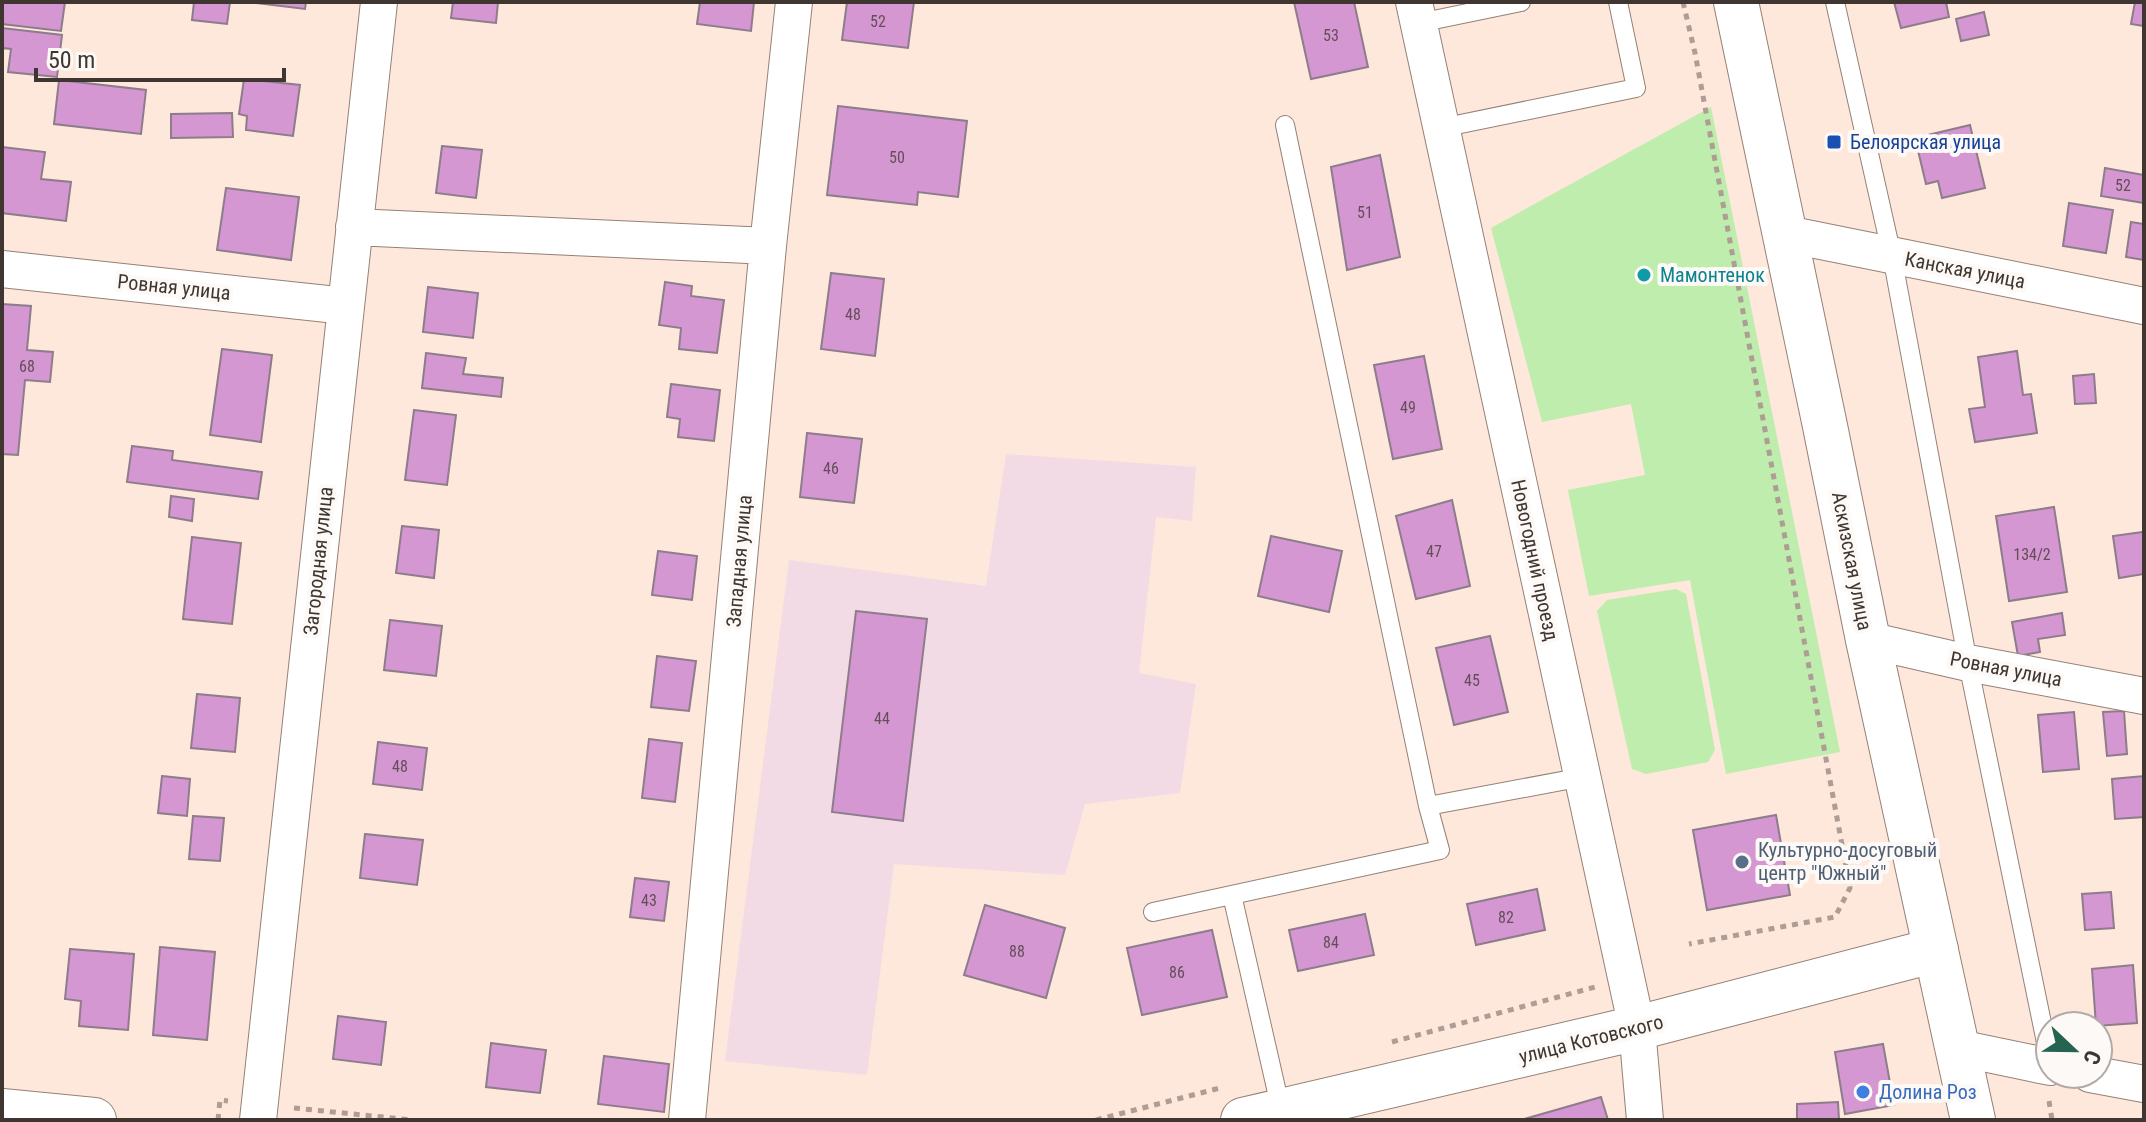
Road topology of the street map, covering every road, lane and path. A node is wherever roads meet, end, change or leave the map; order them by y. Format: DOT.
graph roads {
  1 [pos="379,2"];
  2 [pos="794,2"];
  3 [pos="1521,2"];
  4 [pos="1618,2"];
  5 [pos="1683,2"];
  6 [pos="1736,2"];
  7 [pos="1835,2"];
  8 [pos="1416,13"];
  9 [pos="1285,125"];
  10 [pos="1441,128"];
  11 [pos="354,227"];
  12 [pos="1786,234"];
  13 [pos="768,246"];
  14 [pos="1892,256"];
  15 [pos="2,269"];
  16 [pos="346,306"];
  17 [pos="2144,306"];
  18 [pos="1868,640"];
  19 [pos="1968,663"];
  20 [pos="2144,696"];
  21 [pos="1583,777"];
  22 [pos="1428,806"];
  23 [pos="1232,895"];
  24 [pos="1153,912"];
  25 [pos="1689,944"];
  26 [pos="1936,950"];
  27 [pos="2039,1010"];
  28 [pos="1637,1028"];
  29 [pos="1959,1048"];
  30 [pos="2034,1061"];
  31 [pos="2114,1078"];
  32 [pos="2144,1084"];
  33 [pos="2,1111"];
  34 [pos="258,1112"];
  35 [pos="1269,1117"];
  36 [pos="94,1120"];
  37 [pos="218,1120"];
  38 [pos="412,1120"];
  39 [pos="687,1120"];
  40 [pos="1645,1120"];
  41 [pos="1973,1120"];
  1 -- 11 [label="street, Загородная улица"];
  2 -- 13 [label="street, Западная улица"];
  3 -- 8 [label="lane"];
  4 -- 10 [label="lane"];
  5 -- 25 [label="path"];
  6 -- 12 [label="main road, Аскизская улица"];
  7 -- 14 [label="lane"];
  8 -- 10 [label="street, Новогодний проезд"];
  9 -- 22 [label="lane"];
  10 -- 21 [label="street, Новогодний проезд"];
  11 -- 13 [label="street"];
  11 -- 16 [label="street, Загородная улица"];
  12 -- 14 [label="street, Канская улица"];
  12 -- 18 [label="main road, Аскизская улица"];
  13 -- 39 [label="street, Западная улица"];
  14 -- 17 [label="street, Канская улица"];
  14 -- 19 [label="lane"];
  15 -- 16 [label="street, Ровная улица"];
  16 -- 34 [label="street, Загородная улица"];
  18 -- 19 [label="street, Ровная улица"];
  18 -- 26 [label="main road, Аскизская улица"];
  19 -- 20 [label="street, Ровная улица"];
  19 -- 27 [label="lane"];
  21 -- 22 [label="lane"];
  21 -- 28 [label="street, Новогодний проезд"];
  22 -- 23 [label="lane"];
  23 -- 24 [label="lane"];
  23 -- 35 [label="lane"];
  26 -- 28 [label="main road, улица Котовского"];
  26 -- 29 [label="main road, Аскизская улица"];
  28 -- 35 [label="main road, улица Котовского"];
  28 -- 40 [label="street, Новогодний проезд"];
  29 -- 30 [label="street"];
  29 -- 41 [label="main road, Аскизская улица"];
  31 -- 32 [label="street"];
  33 -- 36 [label="main road"];
  34 -- 37 [label="path"];
  34 -- 38 [label="path"];
}
